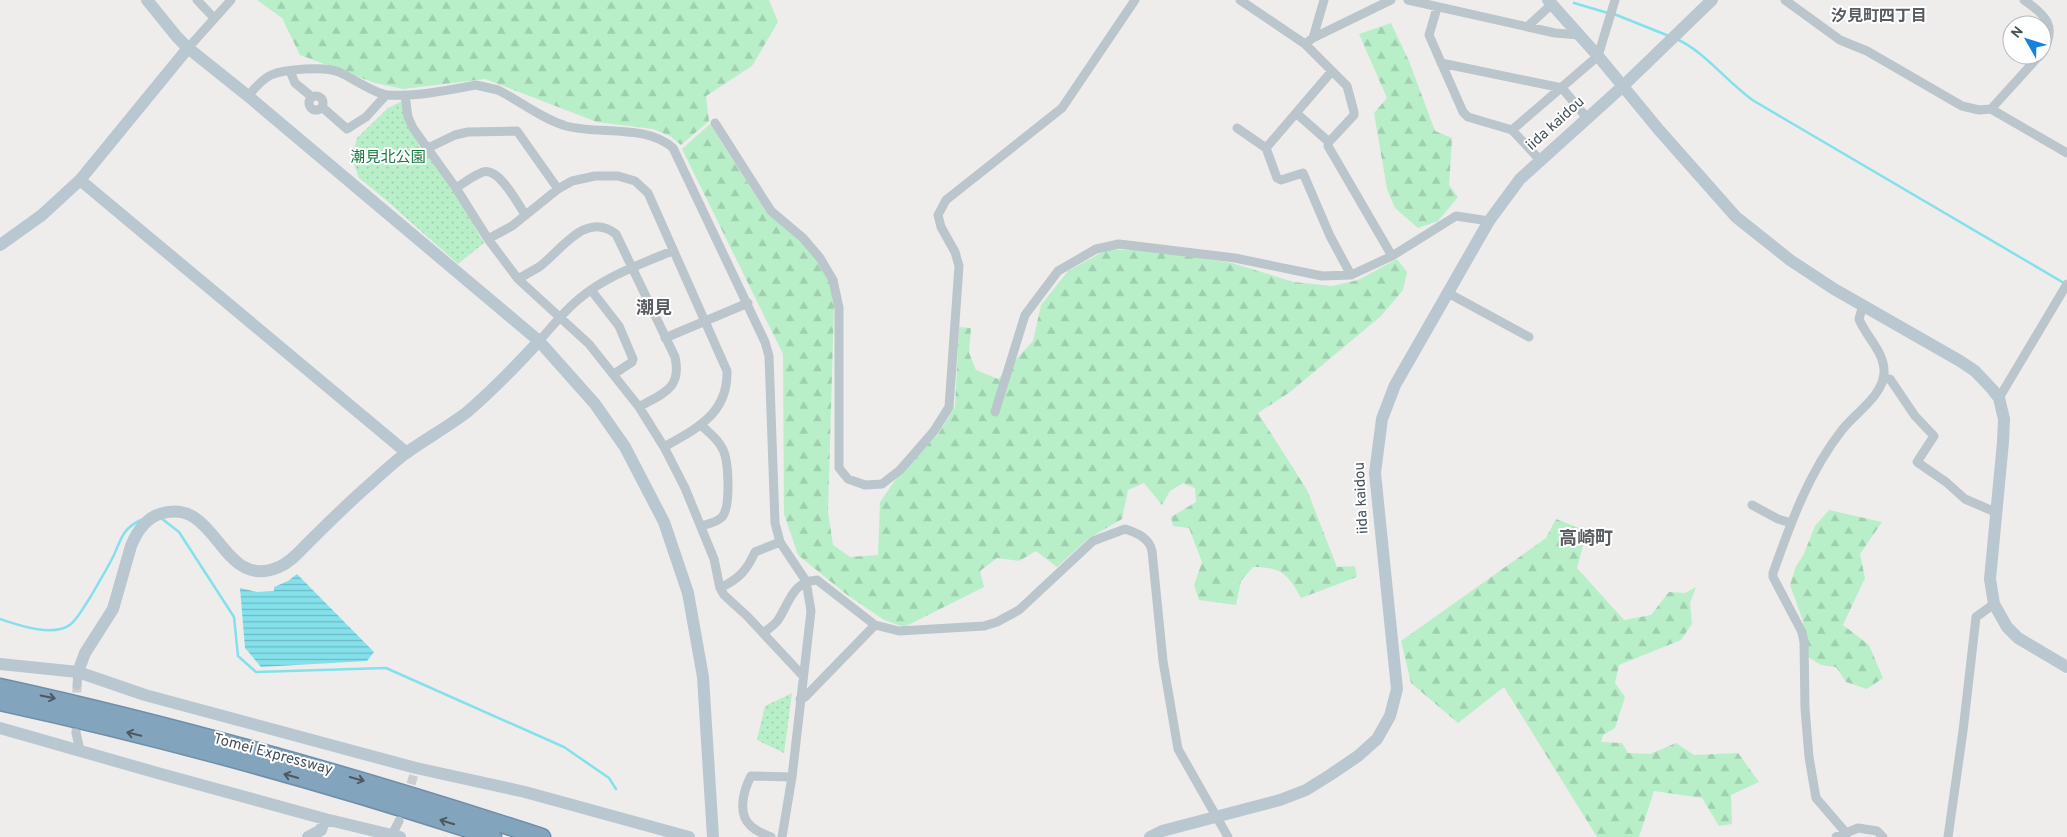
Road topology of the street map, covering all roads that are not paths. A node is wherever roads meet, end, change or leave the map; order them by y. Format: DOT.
graph roads {
  1 [pos="147,0"];
  2 [pos="197,0"];
  3 [pos="231,0"];
  4 [pos="1135,0"];
  5 [pos="1240,0"];
  6 [pos="1324,0"];
  7 [pos="1392,0"];
  8 [pos="1408,0"];
  9 [pos="1616,0"];
  10 [pos="1712,0"];
  11 [pos="1785,0"];
  12 [pos="2024,0"];
  13 [pos="1550,2"];
  14 [pos="1436,8"];
  15 [pos="2041,15"];
  16 [pos="214,18"];
  17 [pos="1528,26"];
  18 [pos="1580,35"];
  19 [pos="1313,38"];
  20 [pos="1305,44"];
  21 [pos="188,48"];
  22 [pos="1598,56"];
  23 [pos="1441,63"];
  24 [pos="2031,65"];
  25 [pos="290,71"];
  26 [pos="1332,71"];
  27 [pos="1622,87"];
  28 [pos="1562,88"];
  29 [pos="386,95"];
  30 [pos="405,95"];
  31 [pos="248,96"];
  32 [pos="1991,109"];
  33 [pos="1296,113"];
  34 [pos="1587,118"];
  35 [pos="715,123"];
  36 [pos="1237,128"];
  37 [pos="1512,130"];
  38 [pos="1329,142"];
  39 [pos="428,148"];
  40 [pos="1266,148"];
  41 [pos="2067,153"];
  42 [pos="1540,160"];
  43 [pos="80,180"];
  44 [pos="456,188"];
  45 [pos="558,189"];
  46 [pos="525,214"];
  47 [pos="1489,221"];
  48 [pos="488,238"];
  49 [pos="0,245"];
  50 [pos="672,251"];
  51 [pos="1392,256"];
  52 [pos="632,268"];
  53 [pos="1351,275"];
  54 [pos="518,279"];
  55 [pos="2065,286"];
  56 [pos="591,290"];
  57 [pos="1448,293"];
  58 [pos="748,303"];
  59 [pos="1863,305"];
  60 [pos="560,318"];
  61 [pos="705,322"];
  62 [pos="1529,337"];
  63 [pos="665,338"];
  64 [pos="539,341"];
  65 [pos="614,374"];
  66 [pos="1883,378"];
  67 [pos="1999,398"];
  68 [pos="639,407"];
  69 [pos="995,412"];
  70 [pos="701,425"];
  71 [pos="664,447"];
  72 [pos="407,453"];
  73 [pos="1752,504"];
  74 [pos="1995,512"];
  75 [pos="1791,523"];
  76 [pos="701,526"];
  77 [pos="780,542"];
  78 [pos="806,581"];
  79 [pos="720,588"];
  80 [pos="1994,604"];
  81 [pos="875,625"];
  82 [pos="763,633"];
  83 [pos="0,664"];
  84 [pos="2067,667"];
  85 [pos="78,672"];
  86 [pos="803,676"];
  87 [pos="77,685"];
  88 [pos="0,687"];
  89 [pos="800,699"];
  90 [pos="0,702"];
  91 [pos="0,728"];
  92 [pos="76,733"];
  93 [pos="80,750"];
  94 [pos="792,778"];
  95 [pos="1216,816"];
  96 [pos="325,819"];
  97 [pos="399,821"];
  98 [pos="1847,834"];
  99 [pos="396,836"];
  100 [pos="308,837"];
  101 [pos="493,837"];
  102 [pos="542,837"];
  103 [pos="689,837"];
  104 [pos="713,837"];
  105 [pos="771,837"];
  106 [pos="782,837"];
  107 [pos="1150,837"];
  108 [pos="1228,837"];
  109 [pos="1836,837"];
  110 [pos="1882,837"];
  111 [pos="1948,837"];
  1 -- 21 [label="street"];
  2 -- 16 [label="street"];
  3 -- 16 [label="street"];
  4 -- 35 [label="street"];
  5 -- 20 [label="street"];
  6 -- 19 [label="street"];
  7 -- 19 [label="street"];
  8 -- 14 [label="street"];
  9 -- 22 [label="street"];
  10 -- 27 [label="street, iida kaidou"];
  11 -- 32 [label="street"];
  12 -- 15 [label="street"];
  13 -- 17 [label="street"];
  13 -- 18 [label="street"];
  14 -- 17 [label="street"];
  14 -- 23 [label="street"];
  16 -- 21 [label="street"];
  17 -- 18 [label="street"];
  18 -- 22 [label="street"];
  19 -- 20 [label="street"];
  20 -- 26 [label="street"];
  21 -- 31 [label="street"];
  21 -- 43 [label="street"];
  22 -- 27 [label="street"];
  22 -- 28 [label="street"];
  23 -- 28 [label="street"];
  23 -- 37 [label="street"];
  24 -- 32 [label="street"];
  25 -- 29 [label="street"];
  25 -- 29 [label="street"];
  25 -- 31 [label="street"];
  26 -- 33 [label="street"];
  26 -- 38 [label="street"];
  27 -- 34 [label="street, iida kaidou"];
  27 -- 59 [label="street"];
  28 -- 34 [label="street"];
  28 -- 37 [label="street"];
  29 -- 30 [label="street"];
  30 -- 39 [label="street"];
  30 -- 58 [label="street"];
  31 -- 64 [label="street"];
  32 -- 41 [label="street"];
  33 -- 38 [label="street"];
  33 -- 40 [label="street"];
  34 -- 42 [label="street, iida kaidou"];
  36 -- 40 [label="street"];
  37 -- 42 [label="street"];
  38 -- 51 [label="street"];
  39 -- 44 [label="street"];
  39 -- 45 [label="street"];
  40 -- 53 [label="street"];
  42 -- 47 [label="street, iida kaidou"];
  43 -- 49 [label="street"];
  43 -- 72 [label="street"];
  44 -- 46 [label="street"];
  44 -- 48 [label="street"];
  45 -- 46 [label="street"];
  45 -- 50 [label="street"];
  46 -- 48 [label="street"];
  47 -- 51 [label="street"];
  47 -- 57 [label="street, iida kaidou"];
  48 -- 54 [label="street"];
  50 -- 52 [label="street"];
  50 -- 61 [label="street"];
  51 -- 53 [label="street"];
  52 -- 54 [label="street"];
  52 -- 56 [label="street"];
  52 -- 63 [label="street"];
  53 -- 69 [label="street"];
  54 -- 60 [label="street"];
  55 -- 67 [label="street"];
  56 -- 60 [label="street"];
  56 -- 65 [label="street"];
  57 -- 62 [label="street"];
  57 -- 95 [label="street, iida kaidou"];
  58 -- 61 [label="street"];
  58 -- 77 [label="street"];
  59 -- 66 [label="street"];
  59 -- 67 [label="street"];
  60 -- 64 [label="street"];
  60 -- 65 [label="street"];
  61 -- 63 [label="street"];
  61 -- 70 [label="street"];
  63 -- 68 [label="street"];
  64 -- 72 [label="street"];
  64 -- 104 [label="street"];
  65 -- 68 [label="street"];
  66 -- 74 [label="street"];
  66 -- 75 [label="street"];
  67 -- 74 [label="street"];
  68 -- 71 [label="street"];
  70 -- 71 [label="street"];
  70 -- 76 [label="street"];
  71 -- 76 [label="street"];
  72 -- 85 [label="street"];
  73 -- 75 [label="street"];
  74 -- 80 [label="street"];
  75 -- 98 [label="street"];
  76 -- 79 [label="street"];
  77 -- 78 [label="street"];
  77 -- 79 [label="street"];
  78 -- 81 [label="street"];
  78 -- 82 [label="street"];
  78 -- 86 [label="street"];
  79 -- 82 [label="street"];
  80 -- 84 [label="street"];
  80 -- 111 [label="street"];
  81 -- 89 [label="street"];
  81 -- 95 [label="street"];
  82 -- 86 [label="street"];
  83 -- 85 [label="street"];
  85 -- 87 [label="street"];
  85 -- 103 [label="street"];
  86 -- 89 [label="street"];
  88 -- 102 [label="highway, Tomei Expressway, one-way"];
  89 -- 94 [label="street"];
  101 -- 90 [label="highway, Tomei Expressway, one-way"];
  91 -- 93 [label="street"];
  92 -- 93 [label="street"];
  93 -- 96 [label="street"];
  94 -- 105 [label="street"];
  94 -- 106 [label="street"];
  95 -- 107 [label="street, iida kaidou"];
  95 -- 108 [label="street"];
  96 -- 99 [label="street"];
  96 -- 100 [label="street"];
  97 -- 99 [label="street"];
  98 -- 109 [label="street"];
  98 -- 110 [label="street"];
}
